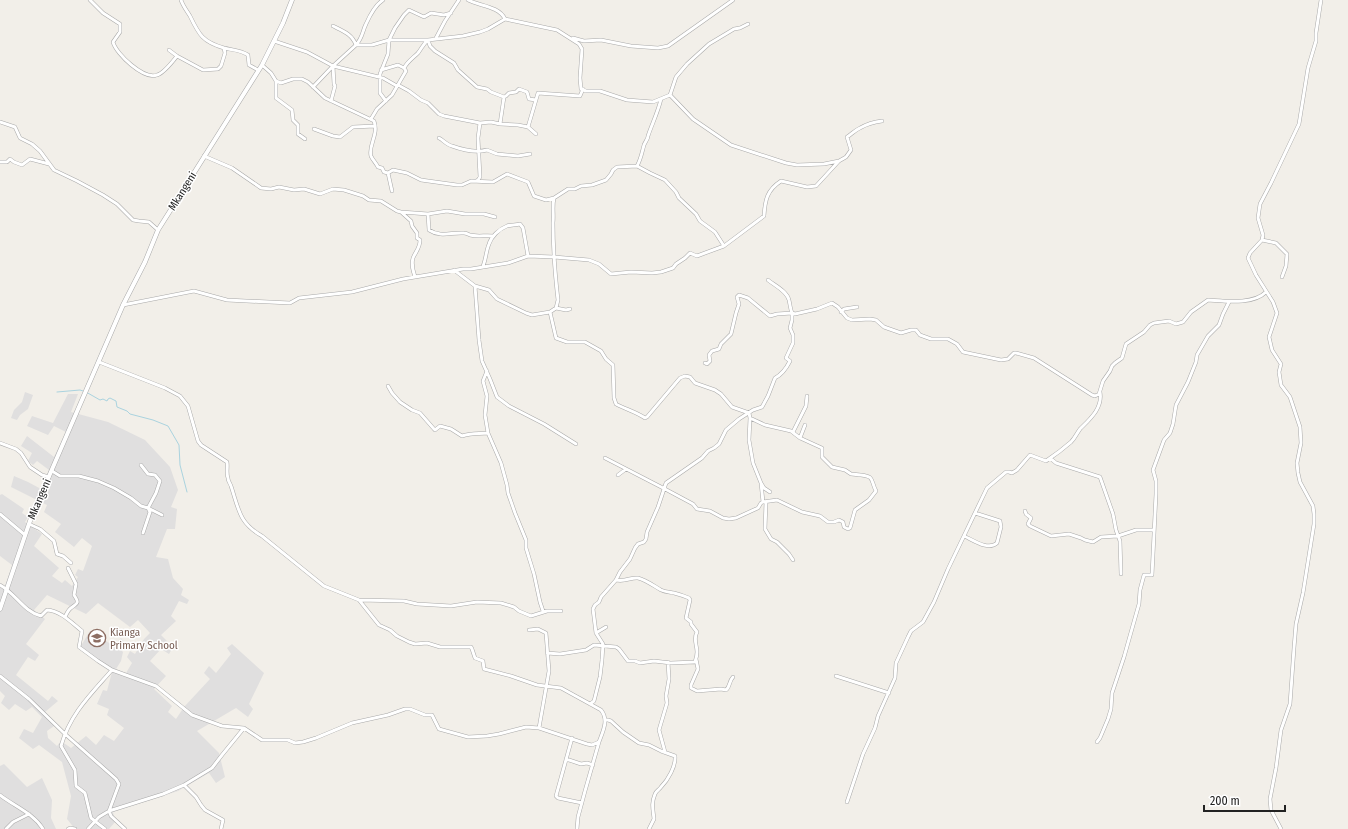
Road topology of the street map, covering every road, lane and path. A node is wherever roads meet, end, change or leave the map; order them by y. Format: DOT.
graph roads {
  1 [pos="90,0"];
  2 [pos="181,0"];
  3 [pos="292,0"];
  4 [pos="383,0"];
  5 [pos="459,0"];
  6 [pos="468,0"];
  7 [pos="733,0"];
  8 [pos="1321,0"];
  9 [pos="451,12"];
  10 [pos="505,19"];
  11 [pos="748,24"];
  12 [pos="334,26"];
  13 [pos="436,38"];
  14 [pos="569,38"];
  15 [pos="389,40"];
  16 [pos="428,40"];
  17 [pos="274,41"];
  18 [pos="356,44"];
  19 [pos="224,48"];
  20 [pos="169,50"];
  21 [pos="178,56"];
  22 [pos="262,65"];
  23 [pos="333,66"];
  24 [pos="404,68"];
  25 [pos="258,70"];
  26 [pos="381,70"];
  27 [pos="379,78"];
  28 [pos="276,81"];
  29 [pos="397,86"];
  30 [pos="313,87"];
  31 [pos="583,89"];
  32 [pos="670,96"];
  33 [pos="504,97"];
  34 [pos="661,99"];
  35 [pos="536,100"];
  36 [pos="331,101"];
  37 [pos="386,101"];
  38 [pos="371,119"];
  39 [pos="882,121"];
  40 [pos="0,122"];
  41 [pos="480,123"];
  42 [pos="500,124"];
  43 [pos="375,126"];
  44 [pos="528,127"];
  45 [pos="314,129"];
  46 [pos="536,134"];
  47 [pos="439,138"];
  48 [pos="304,139"];
  49 [pos="479,151"];
  50 [pos="530,154"];
  51 [pos="204,156"];
  52 [pos="839,161"];
  53 [pos="0,162"];
  54 [pos="49,164"];
  55 [pos="637,166"];
  56 [pos="388,173"];
  57 [pos="476,182"];
  58 [pos="392,191"];
  59 [pos="554,198"];
  60 [pos="401,212"];
  61 [pos="428,214"];
  62 [pos="495,217"];
  63 [pos="158,230"];
  64 [pos="493,236"];
  65 [pos="1262,240"];
  66 [pos="724,246"];
  67 [pos="528,256"];
  68 [pos="554,257"];
  69 [pos="483,266"];
  70 [pos="454,270"];
  71 [pos="415,277"];
  72 [pos="1282,277"];
  73 [pos="768,280"];
  74 [pos="475,286"];
  75 [pos="1266,292"];
  76 [pos="1229,302"];
  77 [pos="123,305"];
  78 [pos="857,307"];
  79 [pos="556,308"];
  80 [pos="570,309"];
  81 [pos="550,312"];
  82 [pos="841,312"];
  83 [pos="792,313"];
  84 [pos="99,362"];
  85 [pos="705,363"];
  86 [pos="487,371"];
  87 [pos="388,386"];
  88 [pos="1100,390"];
  89 [pos="808,396"];
  90 [pos="750,413"];
  91 [pos="750,418"];
  92 [pos="805,425"];
  93 [pos="793,432"];
  94 [pos="488,433"];
  95 [pos="800,438"];
  96 [pos="0,443"];
  97 [pos="576,444"];
  98 [pos="605,458"];
  99 [pos="1050,458"];
  100 [pos="141,464"];
  101 [pos="626,469"];
  102 [pos="52,471"];
  103 [pos="618,474"];
  104 [pos="49,477"];
  105 [pos="760,483"];
  106 [pos="665,489"];
  107 [pos="770,492"];
  108 [pos="764,502"];
  109 [pos="148,508"];
  110 [pos="1025,511"];
  111 [pos="975,513"];
  112 [pos="0,514"];
  113 [pos="162,515"];
  114 [pos="29,524"];
  115 [pos="1154,530"];
  116 [pos="143,533"];
  117 [pos="25,535"];
  118 [pos="964,536"];
  119 [pos="1118,536"];
  120 [pos="793,560"];
  121 [pos="71,563"];
  122 [pos="68,568"];
  123 [pos="1121,574"];
  124 [pos="616,580"];
  125 [pos="0,585"];
  126 [pos="7,589"];
  127 [pos="359,600"];
  128 [pos="0,609"];
  129 [pos="543,611"];
  130 [pos="561,611"];
  131 [pos="65,617"];
  132 [pos="606,627"];
  133 [pos="529,630"];
  134 [pos="596,634"];
  135 [pos="603,646"];
  136 [pos="547,653"];
  137 [pos="696,658"];
  138 [pos="668,662"];
  139 [pos="112,670"];
  140 [pos="0,676"];
  141 [pos="733,676"];
  142 [pos="836,676"];
  143 [pos="546,685"];
  144 [pos="888,693"];
  145 [pos="590,704"];
  146 [pos="606,720"];
  147 [pos="244,728"];
  148 [pos="539,728"];
  149 [pos="65,734"];
  150 [pos="572,738"];
  151 [pos="599,742"];
  152 [pos="1097,742"];
  153 [pos="665,752"];
  154 [pos="566,759"];
  155 [pos="593,765"];
  156 [pos="184,785"];
  157 [pos="0,795"];
  158 [pos="847,802"];
  159 [pos="582,803"];
  160 [pos="109,811"];
  161 [pos="29,814"];
  162 [pos="95,821"];
  163 [pos="6,829"];
  164 [pos="43,829"];
  165 [pos="68,829"];
  166 [pos="75,829"];
  167 [pos="88,829"];
  168 [pos="105,829"];
  169 [pos="125,829"];
  170 [pos="221,829"];
  171 [pos="577,829"];
  172 [pos="649,829"];
  173 [pos="1281,829"];
  1 -- 21 [label="street"];
  2 -- 19 [label="street"];
  3 -- 17 [label="street, Mkangeni"];
  4 -- 18 [label="street"];
  5 -- 9 [label="street"];
  6 -- 10 [label="street"];
  7 -- 14 [label="street"];
  8 -- 65 [label="street"];
  9 -- 13 [label="street"];
  9 -- 15 [label="street"];
  10 -- 13 [label="street"];
  10 -- 14 [label="street"];
  11 -- 32 [label="street"];
  12 -- 18 [label="street"];
  13 -- 16 [label="street"];
  14 -- 31 [label="street"];
  15 -- 16 [label="street"];
  15 -- 18 [label="street"];
  15 -- 26 [label="street"];
  16 -- 24 [label="street"];
  16 -- 33 [label="street"];
  17 -- 22 [label="street, Mkangeni"];
  17 -- 23 [label="street"];
  18 -- 23 [label="street"];
  19 -- 21 [label="street"];
  19 -- 25 [label="street"];
  20 -- 21 [label="street"];
  22 -- 25 [label="street, Mkangeni"];
  22 -- 28 [label="street"];
  23 -- 27 [label="street"];
  23 -- 30 [label="street"];
  23 -- 36 [label="street"];
  24 -- 26 [label="street"];
  24 -- 29 [label="street"];
  25 -- 51 [label="street, Mkangeni"];
  26 -- 27 [label="street"];
  27 -- 29 [label="street"];
  27 -- 37 [label="street"];
  28 -- 30 [label="street"];
  28 -- 48 [label="street"];
  29 -- 37 [label="street"];
  29 -- 41 [label="street"];
  30 -- 36 [label="street"];
  31 -- 34 [label="street"];
  31 -- 35 [label="street"];
  32 -- 34 [label="street"];
  32 -- 52 [label="street"];
  33 -- 35 [label="street"];
  33 -- 42 [label="street"];
  34 -- 55 [label="street"];
  35 -- 44 [label="street"];
  36 -- 38 [label="street"];
  37 -- 38 [label="street"];
  38 -- 43 [label="street"];
  39 -- 52 [label="street"];
  40 -- 54 [label="street"];
  41 -- 42 [label="street"];
  41 -- 49 [label="street"];
  42 -- 44 [label="street"];
  43 -- 45 [label="street"];
  43 -- 56 [label="street"];
  44 -- 46 [label="street"];
  47 -- 49 [label="street"];
  49 -- 50 [label="street"];
  49 -- 57 [label="street"];
  51 -- 60 [label="street"];
  51 -- 63 [label="street, Mkangeni"];
  52 -- 66 [label="street"];
  53 -- 54 [label="street"];
  54 -- 63 [label="street"];
  55 -- 59 [label="street"];
  55 -- 66 [label="street"];
  56 -- 57 [label="street"];
  56 -- 58 [label="street"];
  57 -- 59 [label="street"];
  59 -- 68 [label="street"];
  60 -- 61 [label="street"];
  60 -- 71 [label="street"];
  61 -- 62 [label="street"];
  61 -- 64 [label="street"];
  63 -- 77 [label="street, Mkangeni"];
  64 -- 67 [label="street"];
  64 -- 69 [label="street"];
  65 -- 72 [label="street"];
  65 -- 75 [label="street"];
  66 -- 68 [label="street"];
  67 -- 68 [label="street"];
  67 -- 69 [label="street"];
  68 -- 79 [label="street"];
  69 -- 70 [label="street"];
  70 -- 71 [label="street"];
  70 -- 74 [label="street"];
  71 -- 77 [label="street"];
  73 -- 83 [label="street"];
  74 -- 81 [label="street"];
  74 -- 86 [label="street"];
  75 -- 76 [label="street"];
  75 -- 173 [label="street"];
  76 -- 88 [label="street"];
  76 -- 115 [label="street"];
  77 -- 84 [label="street, Mkangeni"];
  78 -- 82 [label="street"];
  79 -- 80 [label="street"];
  79 -- 81 [label="street"];
  81 -- 90 [label="street"];
  82 -- 83 [label="street"];
  82 -- 88 [label="street"];
  83 -- 85 [label="street"];
  83 -- 90 [label="street"];
  84 -- 102 [label="street, Mkangeni"];
  84 -- 127 [label="street"];
  86 -- 94 [label="street"];
  86 -- 97 [label="street"];
  87 -- 94 [label="street"];
  88 -- 99 [label="street"];
  89 -- 93 [label="street"];
  90 -- 91 [label="street"];
  90 -- 106 [label="street"];
  91 -- 93 [label="street"];
  91 -- 105 [label="street"];
  92 -- 95 [label="street"];
  93 -- 95 [label="street"];
  94 -- 129 [label="street"];
  95 -- 108 [label="street"];
  96 -- 104 [label="street"];
  98 -- 101 [label="street"];
  99 -- 111 [label="street"];
  99 -- 119 [label="street"];
  100 -- 109 [label="street"];
  101 -- 103 [label="street"];
  101 -- 106 [label="street"];
  102 -- 104 [label="street, Mkangeni"];
  102 -- 109 [label="street"];
  104 -- 114 [label="street, Mkangeni"];
  105 -- 107 [label="street"];
  105 -- 108 [label="street"];
  106 -- 108 [label="street"];
  106 -- 124 [label="street"];
  108 -- 120 [label="street"];
  109 -- 113 [label="street"];
  109 -- 116 [label="street"];
  110 -- 119 [label="street"];
  111 -- 118 [label="street"];
  111 -- 118 [label="street"];
  112 -- 117 [label="street"];
  114 -- 117 [label="street, Mkangeni"];
  114 -- 121 [label="street"];
  115 -- 119 [label="street"];
  115 -- 152 [label="street"];
  117 -- 126 [label="street, Mkangeni"];
  118 -- 144 [label="street"];
  119 -- 123 [label="street"];
  122 -- 131 [label="street"];
  124 -- 134 [label="street"];
  124 -- 137 [label="street"];
  125 -- 126 [label="street"];
  126 -- 128 [label="street, Mkangeni"];
  126 -- 131 [label="street"];
  127 -- 129 [label="street"];
  127 -- 143 [label="street"];
  129 -- 130 [label="street"];
  131 -- 139 [label="street"];
  132 -- 134 [label="street"];
  133 -- 136 [label="street"];
  134 -- 135 [label="street"];
  135 -- 136 [label="street"];
  135 -- 138 [label="street"];
  135 -- 145 [label="street"];
  136 -- 143 [label="street"];
  137 -- 138 [label="street"];
  137 -- 141 [label="street"];
  138 -- 153 [label="street"];
  139 -- 147 [label="street"];
  139 -- 149 [label="street"];
  140 -- 149 [label="street"];
  142 -- 144 [label="street"];
  143 -- 145 [label="street"];
  143 -- 148 [label="street"];
  144 -- 158 [label="street"];
  145 -- 146 [label="street"];
  146 -- 151 [label="street"];
  146 -- 153 [label="street"];
  147 -- 148 [label="street"];
  147 -- 156 [label="street"];
  148 -- 150 [label="street"];
  149 -- 160 [label="street"];
  149 -- 162 [label="street"];
  150 -- 151 [label="street"];
  150 -- 154 [label="street"];
  151 -- 155 [label="street"];
  153 -- 172 [label="street"];
  154 -- 155 [label="street"];
  154 -- 159 [label="street"];
  155 -- 159 [label="street"];
  156 -- 160 [label="street"];
  156 -- 170 [label="street"];
  157 -- 161 [label="street"];
  159 -- 171 [label="street"];
  160 -- 162 [label="street"];
  160 -- 169 [label="street"];
  161 -- 163 [label="street"];
  161 -- 164 [label="street"];
  162 -- 167 [label="street"];
  162 -- 168 [label="street"];
  165 -- 166 [label="street"];
}
